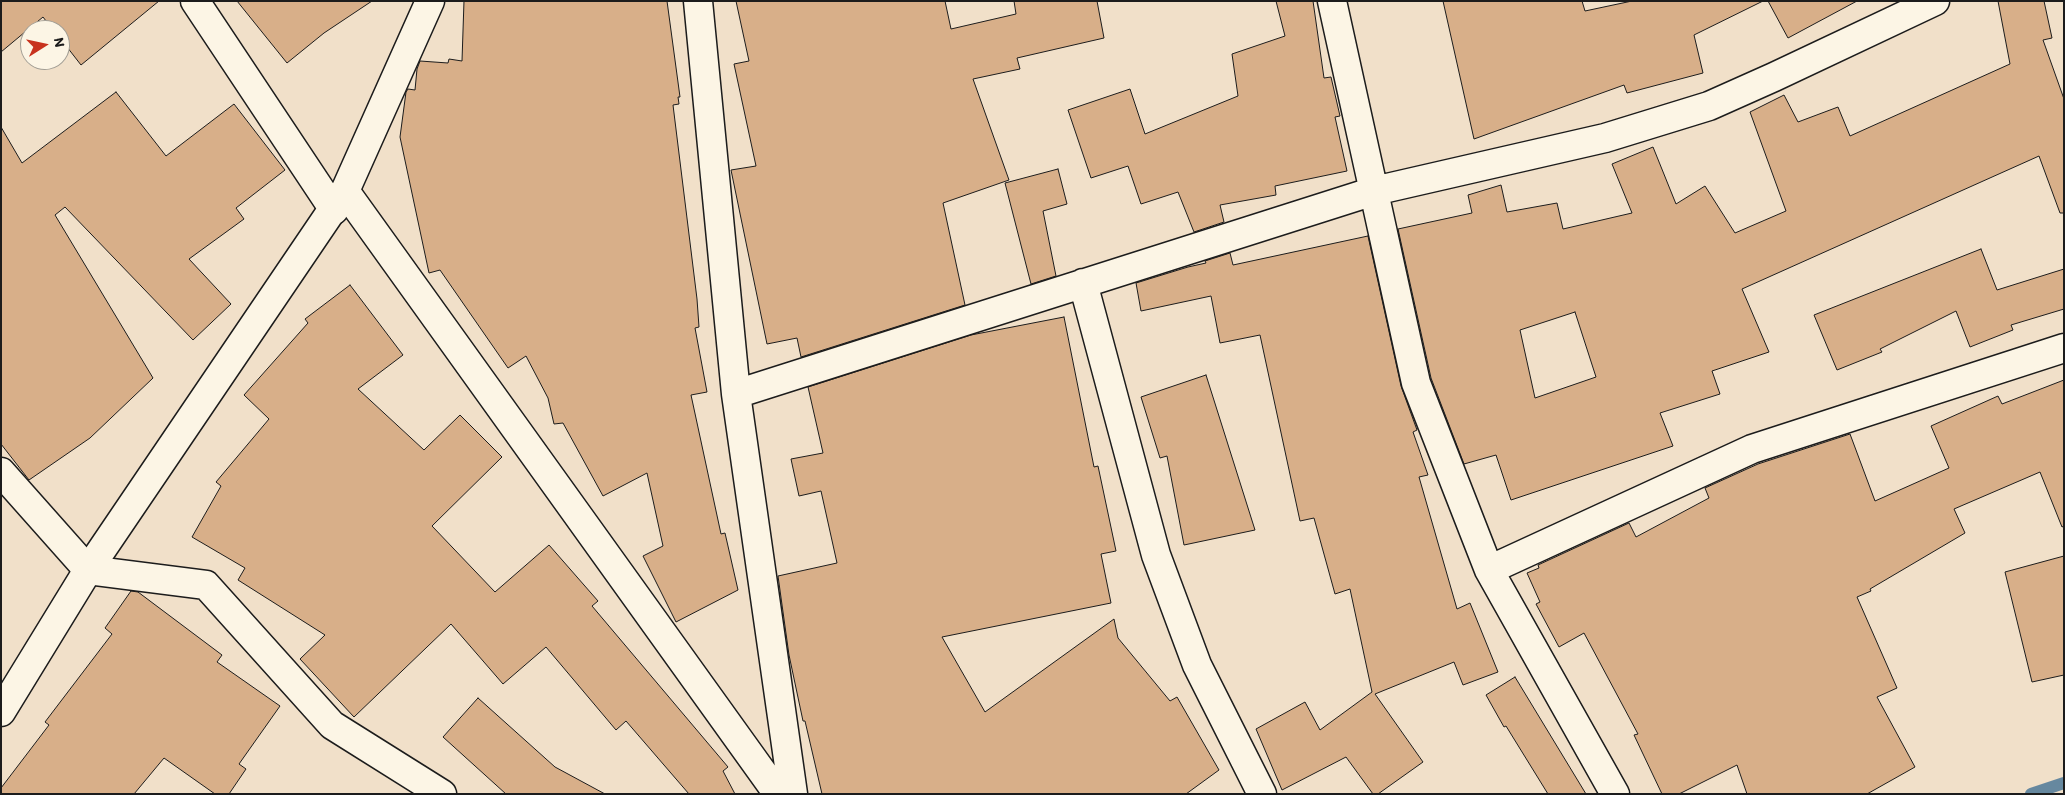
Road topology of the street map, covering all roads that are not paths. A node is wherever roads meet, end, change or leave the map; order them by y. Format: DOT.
graph roads {
  1 [pos="195,1"];
  2 [pos="430,1"];
  3 [pos="698,1"];
  4 [pos="1332,1"];
  5 [pos="1934,1"];
  6 [pos="1374,191"];
  7 [pos="340,201"];
  8 [pos="1083,283"];
  9 [pos="2064,348"];
  10 [pos="736,394"];
  11 [pos="1,472"];
  12 [pos="88,570"];
  13 [pos="1489,570"];
  14 [pos="1,712"];
  15 [pos="442,794"];
  16 [pos="778,794"];
  17 [pos="793,794"];
  18 [pos="1262,794"];
  19 [pos="1615,794"];
  1 -- 7 [label="street"];
  2 -- 7 [label="street"];
  3 -- 10 [label="street"];
  4 -- 6 [label="street"];
  5 -- 6 [label="street"];
  6 -- 8 [label="street"];
  6 -- 13 [label="street"];
  7 -- 12 [label="street"];
  7 -- 16 [label="street"];
  8 -- 10 [label="street"];
  8 -- 18 [label="street"];
  9 -- 13 [label="street"];
  10 -- 17 [label="street"];
  11 -- 12 [label="street"];
  12 -- 14 [label="street"];
  12 -- 15 [label="street"];
  13 -- 19 [label="street"];
}
